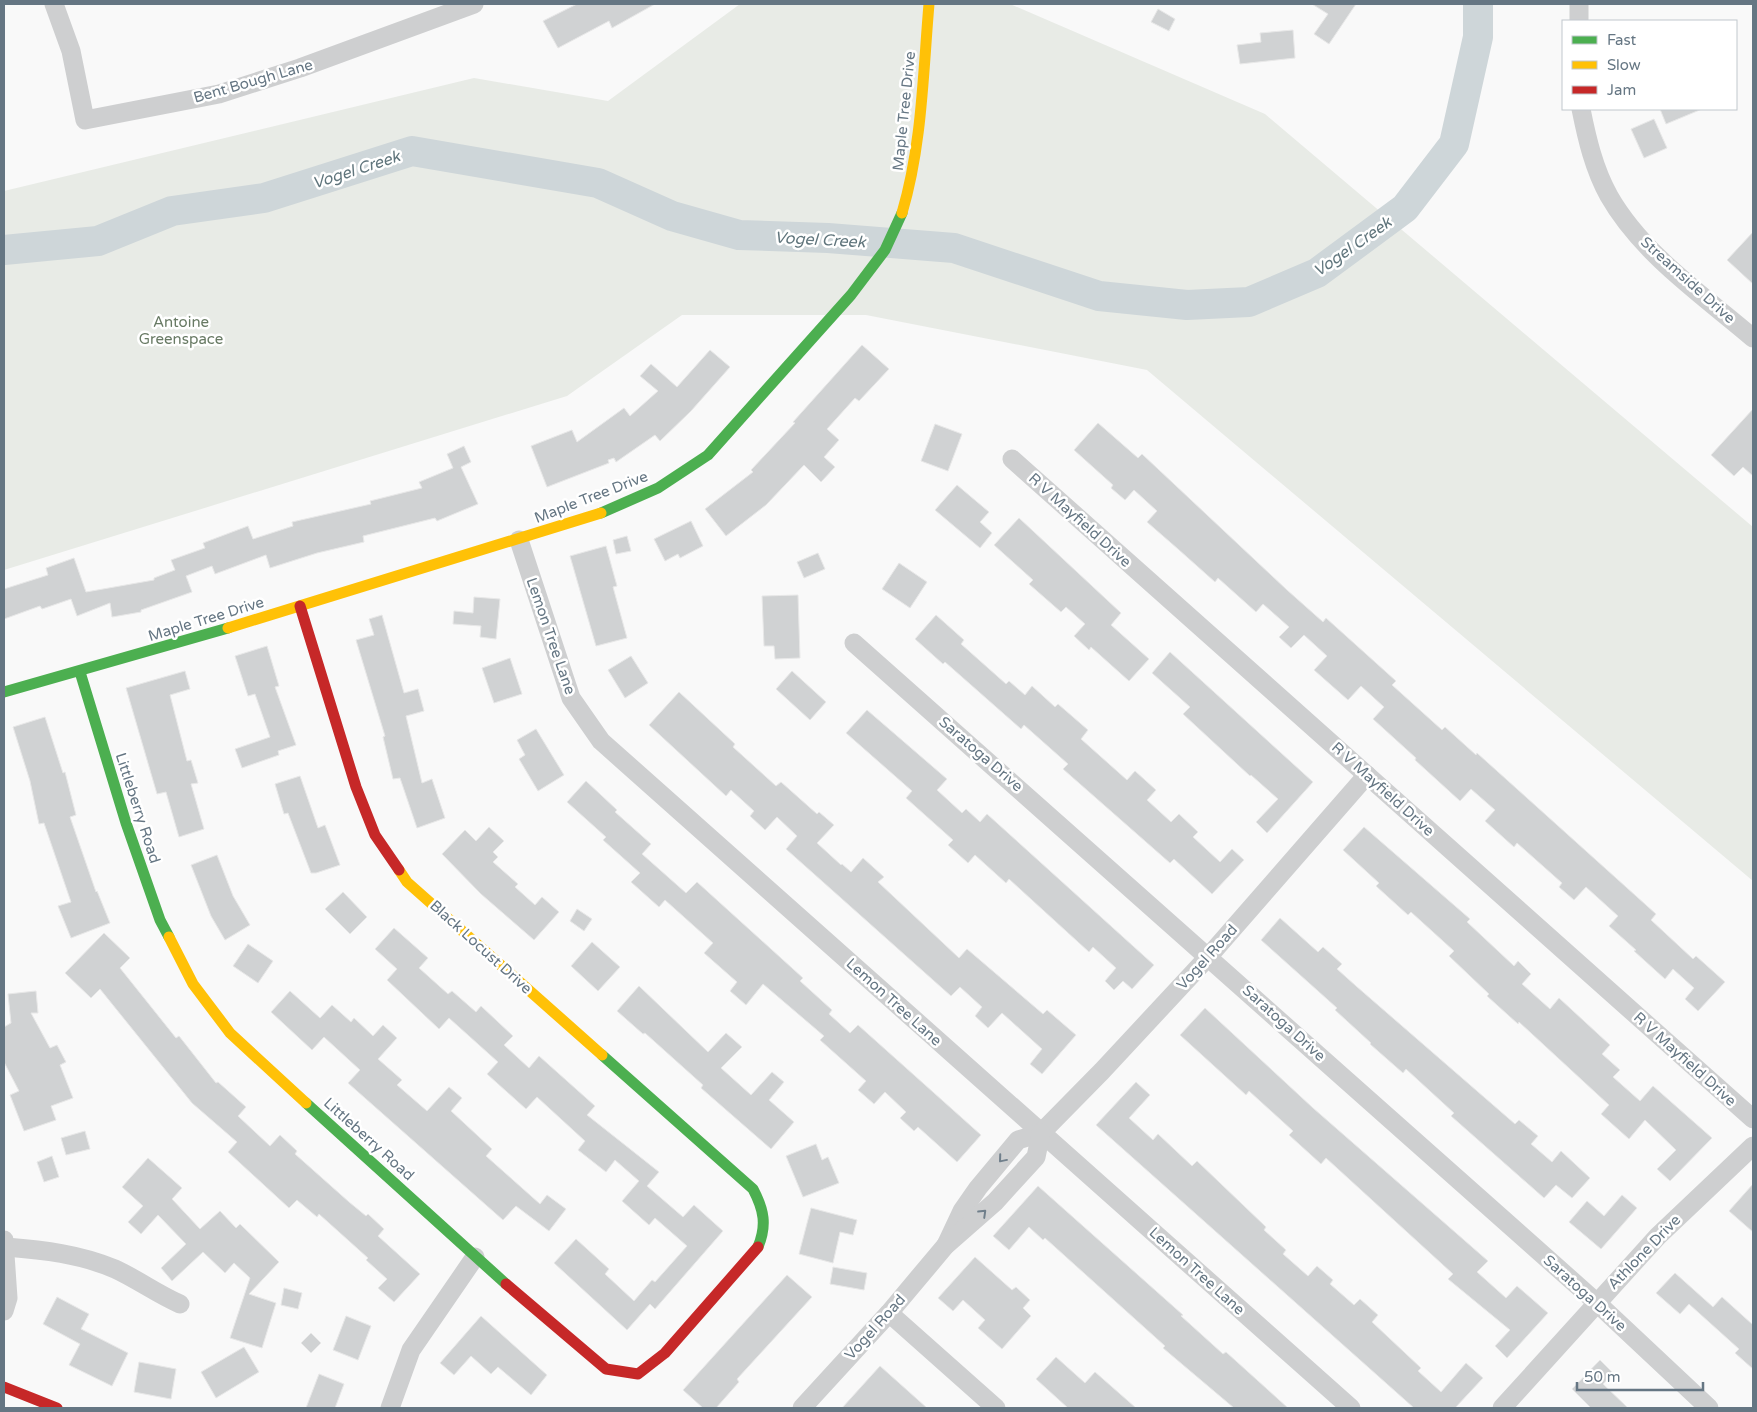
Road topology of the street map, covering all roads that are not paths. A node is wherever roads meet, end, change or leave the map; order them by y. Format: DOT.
graph roads {
  1 [pos="54,4"];
  2 [pos="474,4"];
  3 [pos="929,4"];
  4 [pos="1579,4"];
  5 [pos="1579,20"];
  6 [pos="1581,110"];
  7 [pos="1753,338"];
  8 [pos="1012,459"];
  9 [pos="519,540"];
  10 [pos="300,606"];
  11 [pos="854,643"];
  12 [pos="80,672"];
  13 [pos="4,692"];
  14 [pos="1366,775"];
  15 [pos="1209,956"];
  16 [pos="1753,1119"];
  17 [pos="1041,1133"];
  18 [pos="1753,1146"];
  19 [pos="764,1218"];
  20 [pos="5,1244"];
  21 [pos="476,1257"];
  22 [pos="1596,1302"];
  23 [pos="180,1304"];
  24 [pos="4,1310"];
  25 [pos="889,1313"];
  26 [pos="4,1387"];
  27 [pos="57,1408"];
  28 [pos="390,1408"];
  29 [pos="802,1408"];
  30 [pos="996,1408"];
  31 [pos="1351,1408"];
  32 [pos="1502,1408"];
  33 [pos="1709,1408"];
  1 -- 2 [label="street, Bent Bough Lane"];
  3 -- 9 [label="street, Maple Tree Drive"];
  4 -- 5 [label="street"];
  6 -- 7 [label="street, Streamside Drive"];
  8 -- 14 [label="street, R V Mayfield Drive"];
  9 -- 10 [label="street, Maple Tree Drive"];
  9 -- 17 [label="street, Lemon Tree Lane"];
  10 -- 12 [label="street, Maple Tree Drive"];
  10 -- 19 [label="street, Black Locust Drive"];
  11 -- 15 [label="street, Saratoga Drive"];
  12 -- 13 [label="street, Maple Tree Drive"];
  12 -- 21 [label="street, Littleberry Road"];
  14 -- 15 [label="street, Vogel Road"];
  14 -- 16 [label="street, R V Mayfield Drive"];
  15 -- 17 [label="street, Vogel Road"];
  15 -- 22 [label="street, Saratoga Drive"];
  17 -- 25 [label="street, Vogel Road"];
  17 -- 31 [label="street, Lemon Tree Lane"];
  18 -- 22 [label="street, Athlone Drive"];
  19 -- 21 [label="street, Littleberry Road"];
  20 -- 23 [label="street"];
  20 -- 24 [label="street"];
  21 -- 28 [label="street"];
  22 -- 32 [label="street, Athlone Drive"];
  22 -- 33 [label="street, Saratoga Drive"];
  25 -- 29 [label="street, Vogel Road"];
  25 -- 30 [label="street"];
  26 -- 27 [label="street"];
}
